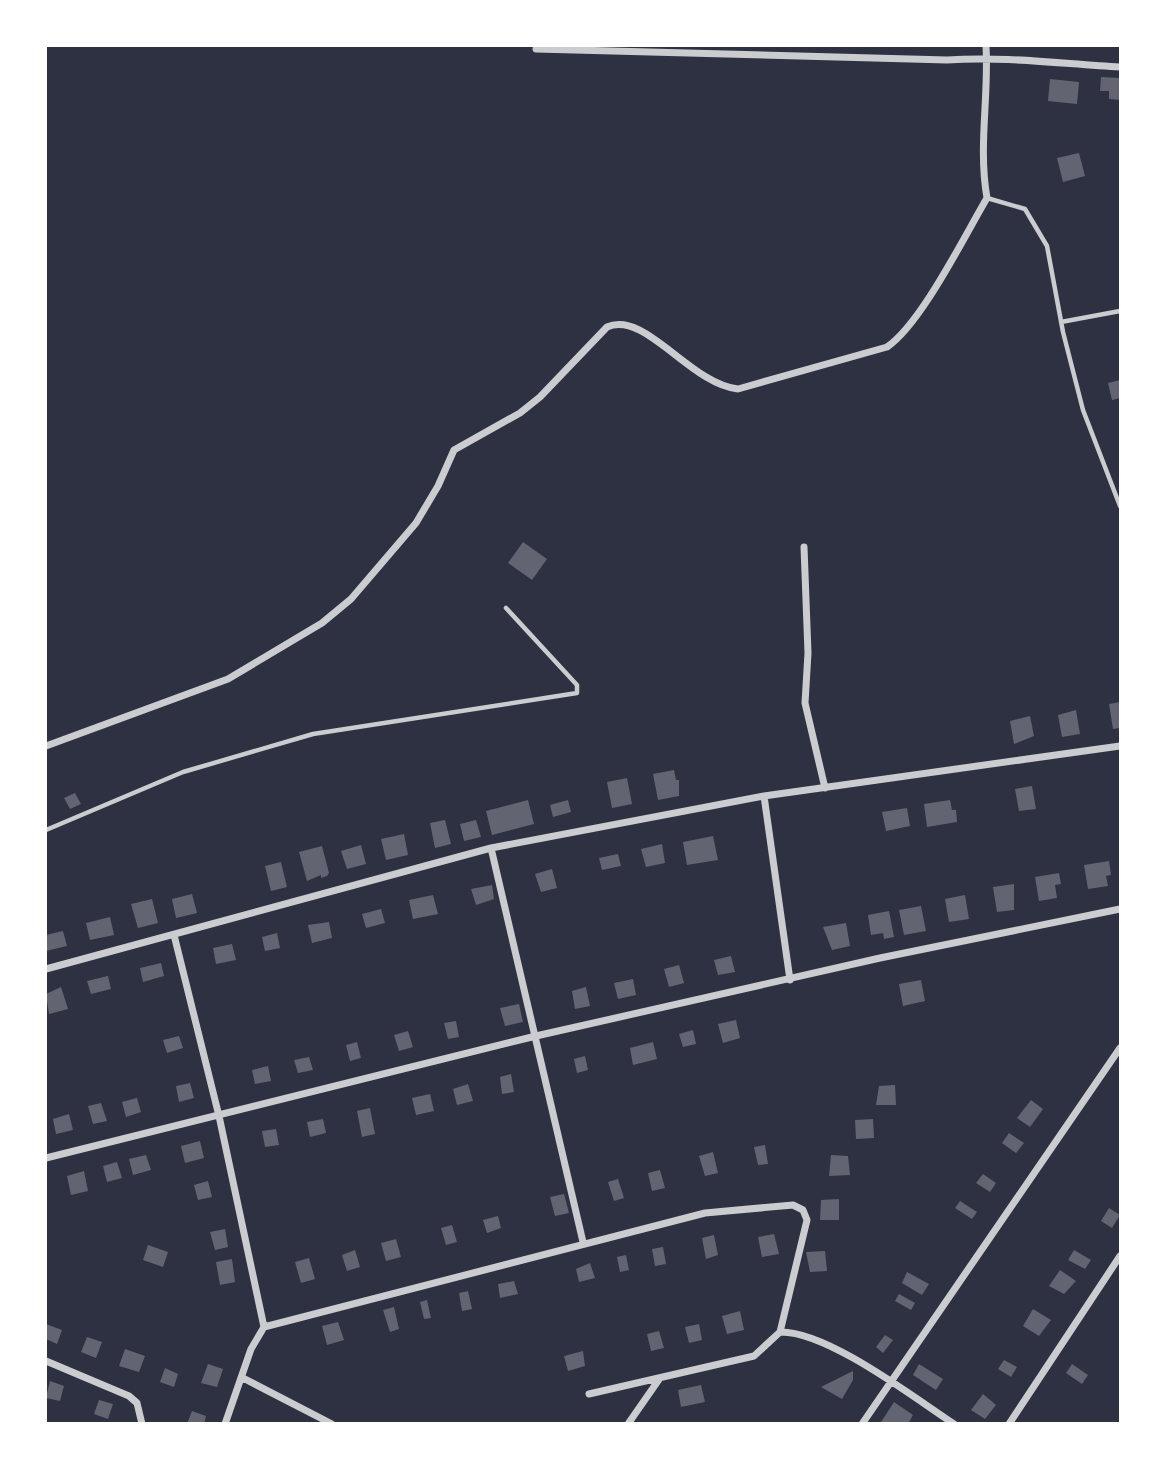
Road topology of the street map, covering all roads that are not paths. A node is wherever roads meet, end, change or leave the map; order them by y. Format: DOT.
graph roads {
  1 [pos="986,46"];
  2 [pos="536,49"];
  3 [pos="986,57"];
  4 [pos="1121,67"];
  5 [pos="987,198"];
  6 [pos="1121,312"];
  7 [pos="1061,323"];
  8 [pos="1121,506"];
  9 [pos="804,547"];
  10 [pos="506,608"];
  11 [pos="46,746"];
  12 [pos="1121,747"];
  13 [pos="825,788"];
  14 [pos="764,796"];
  15 [pos="46,830"];
  16 [pos="491,848"];
  17 [pos="1121,909"];
  18 [pos="174,935"];
  19 [pos="46,969"];
  20 [pos="790,980"];
  21 [pos="536,1036"];
  22 [pos="1121,1048"];
  23 [pos="219,1116"];
  24 [pos="46,1158"];
  25 [pos="583,1242"];
  26 [pos="1121,1256"];
  27 [pos="264,1327"];
  28 [pos="780,1332"];
  29 [pos="46,1361"];
  30 [pos="660,1377"];
  31 [pos="243,1378"];
  32 [pos="889,1382"];
  33 [pos="589,1394"];
  34 [pos="142,1423"];
  35 [pos="225,1423"];
  36 [pos="332,1423"];
  37 [pos="628,1423"];
  38 [pos="862,1423"];
  39 [pos="954,1423"];
  40 [pos="1009,1423"];
  1 -- 3 [label="street"];
  2 -- 3 [label="street"];
  3 -- 4 [label="street"];
  3 -- 5 [label="street"];
  5 -- 7 [label="lane"];
  5 -- 11 [label="street"];
  6 -- 7 [label="lane"];
  7 -- 8 [label="lane"];
  9 -- 13 [label="street"];
  10 -- 15 [label="lane"];
  12 -- 13 [label="street"];
  13 -- 14 [label="street"];
  14 -- 16 [label="street"];
  14 -- 20 [label="street"];
  16 -- 18 [label="street"];
  16 -- 21 [label="street"];
  17 -- 20 [label="street"];
  18 -- 19 [label="street"];
  18 -- 23 [label="street"];
  20 -- 21 [label="street"];
  21 -- 23 [label="street"];
  21 -- 25 [label="street"];
  22 -- 32 [label="street"];
  23 -- 24 [label="street"];
  23 -- 27 [label="street"];
  25 -- 27 [label="street"];
  25 -- 28 [label="street"];
  26 -- 40 [label="street"];
  27 -- 31 [label="street"];
  28 -- 30 [label="street"];
  28 -- 32 [label="street"];
  29 -- 34 [label="street"];
  30 -- 33 [label="street"];
  30 -- 37 [label="street"];
  31 -- 35 [label="street"];
  31 -- 36 [label="street"];
  32 -- 38 [label="street"];
  32 -- 39 [label="street"];
}
